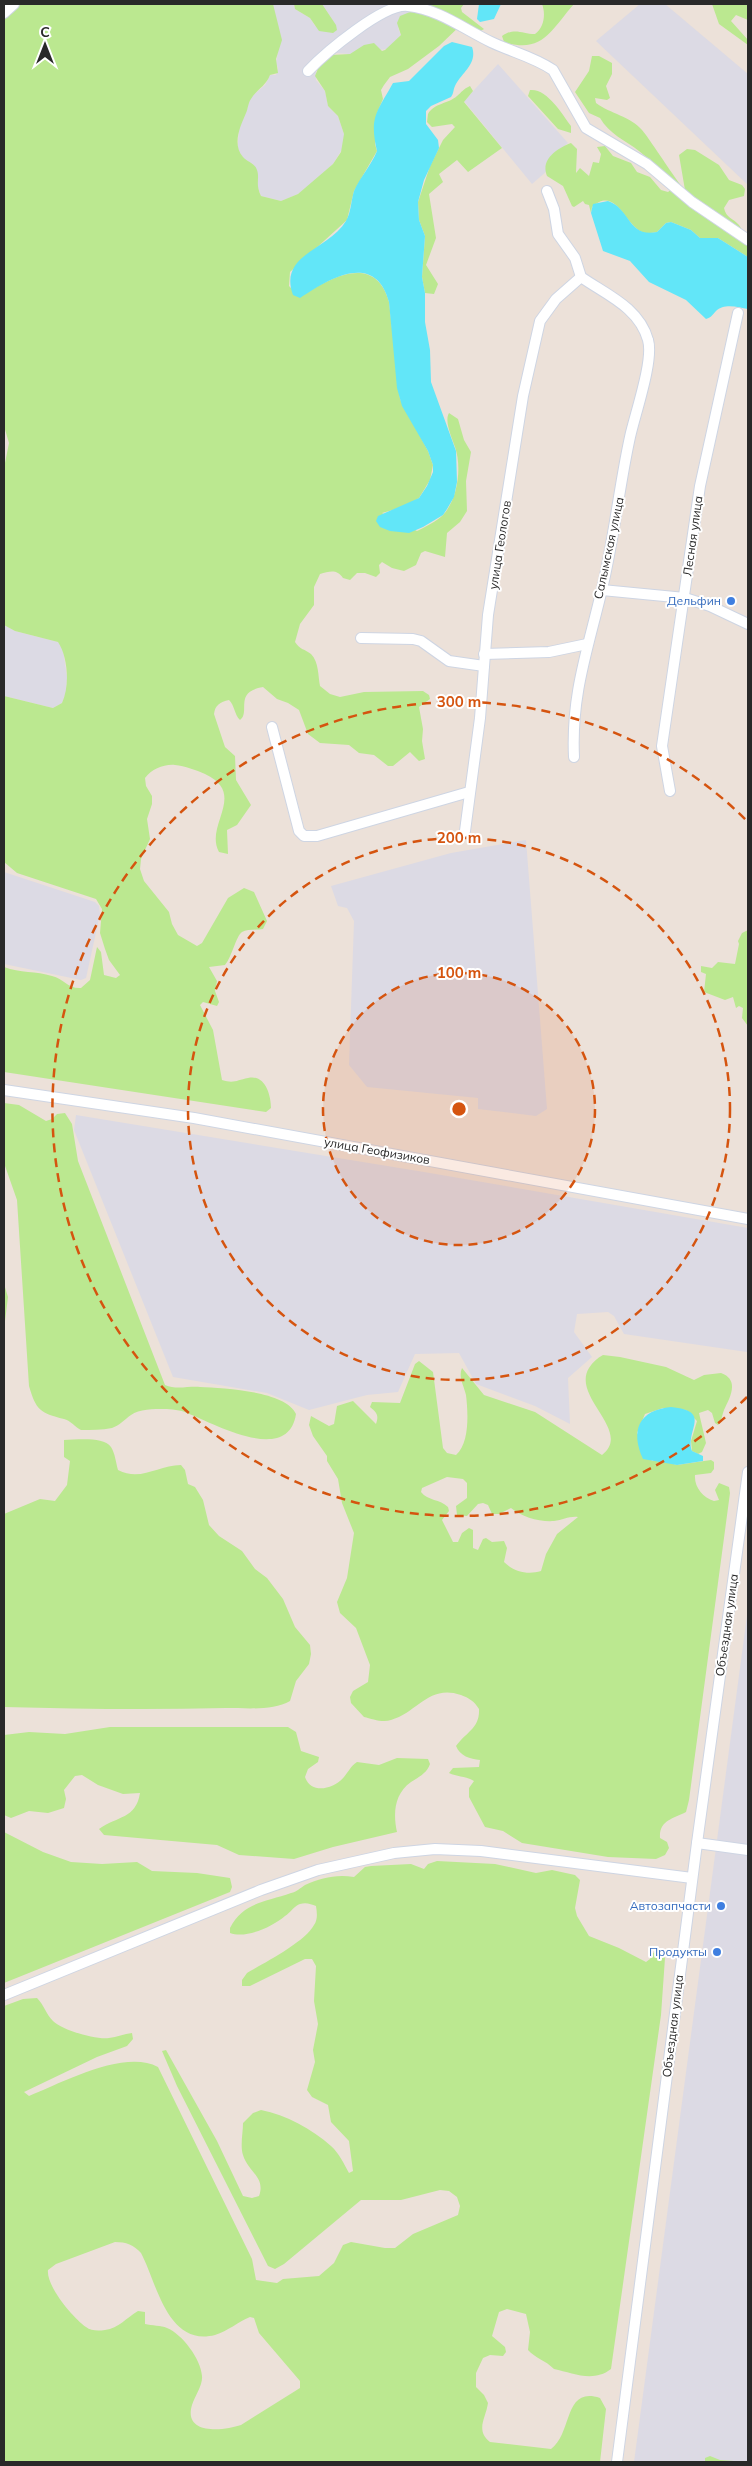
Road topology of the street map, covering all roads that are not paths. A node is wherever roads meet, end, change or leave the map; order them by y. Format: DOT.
graph roads {
  1 [pos="14,4"];
  2 [pos="4,13"];
  3 [pos="308,70"];
  4 [pos="547,191"];
  5 [pos="748,240"];
  6 [pos="581,277"];
  7 [pos="738,313"];
  8 [pos="602,590"];
  9 [pos="685,598"];
  10 [pos="748,624"];
  11 [pos="362,638"];
  12 [pos="587,644"];
  13 [pos="484,654"];
  14 [pos="484,666"];
  15 [pos="272,727"];
  16 [pos="574,757"];
  17 [pos="670,791"];
  18 [pos="469,792"];
  19 [pos="465,831"];
  20 [pos="4,1090"];
  21 [pos="748,1219"];
  22 [pos="748,1472"];
  23 [pos="696,1843"];
  24 [pos="748,1850"];
  25 [pos="692,1878"];
  26 [pos="4,1995"];
  27 [pos="616,2462"];
  1 -- 2 [label="street"];
  3 -- 5 [label="street"];
  4 -- 6 [label="street"];
  6 -- 8 [label="street, Салымская улица"];
  6 -- 13 [label="street, улица Геологов"];
  7 -- 9 [label="street, Лесная улица"];
  8 -- 9 [label="street"];
  8 -- 12 [label="street, Салымская улица"];
  9 -- 10 [label="street"];
  9 -- 17 [label="street, Лесная улица"];
  11 -- 14 [label="street"];
  12 -- 13 [label="street"];
  12 -- 16 [label="street, Салымская улица"];
  13 -- 14 [label="street, улица Геологов"];
  14 -- 18 [label="street, улица Геологов"];
  15 -- 18 [label="street"];
  18 -- 19 [label="street, улица Геологов"];
  20 -- 21 [label="street, улица Геофизиков"];
  22 -- 23 [label="street, Объездная улица"];
  23 -- 24 [label="street"];
  23 -- 25 [label="street, Объездная улица"];
  25 -- 26 [label="street"];
  25 -- 27 [label="street, Объездная улица"];
}
